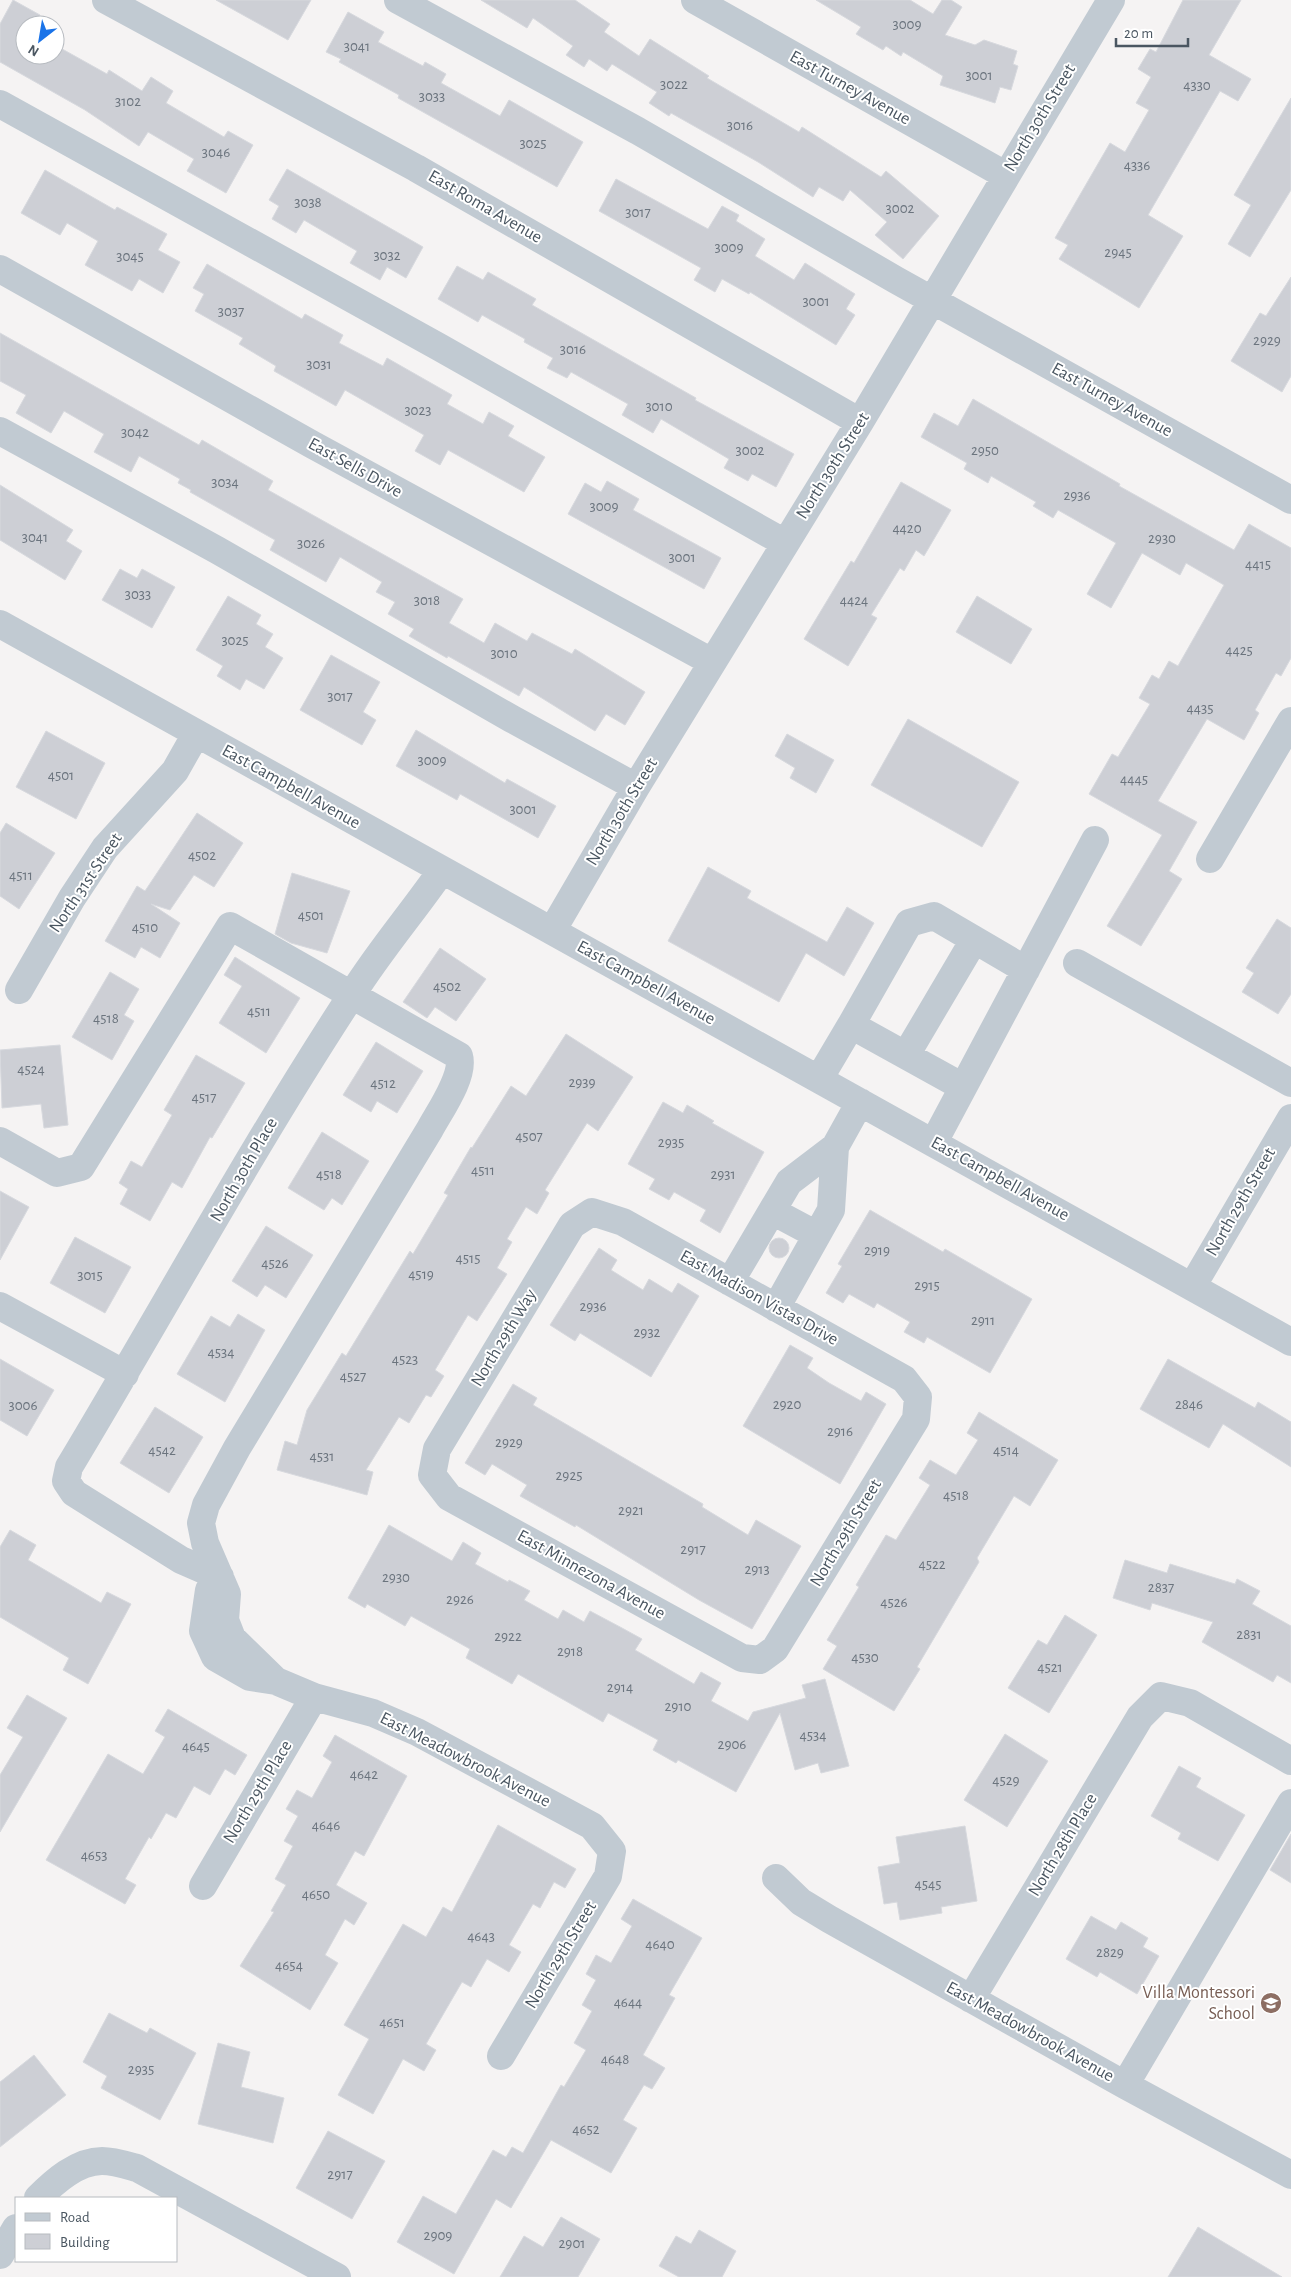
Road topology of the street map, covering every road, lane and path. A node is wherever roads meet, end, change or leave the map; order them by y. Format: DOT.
graph roads {
  1 [pos="106,0"];
  2 [pos="398,0"];
  3 [pos="695,0"];
  4 [pos="1111,0"];
  5 [pos="0,104"];
  6 [pos="1005,175"];
  7 [pos="0,269"];
  8 [pos="932,299"];
  9 [pos="860,422"];
  10 [pos="0,431"];
  11 [pos="1291,500"];
  12 [pos="785,544"];
  13 [pos="0,624"];
  14 [pos="712,662"];
  15 [pos="1291,721"];
  16 [pos="196,734"];
  17 [pos="636,787"];
  18 [pos="1095,840"];
  19 [pos="1210,860"];
  20 [pos="442,870"];
  21 [pos="552,931"];
  22 [pos="974,940"];
  23 [pos="1077,963"];
  24 [pos="1026,970"];
  25 [pos="19,990"];
  26 [pos="352,994"];
  27 [pos="851,1024"];
  28 [pos="906,1055"];
  29 [pos="820,1079"];
  30 [pos="1291,1083"];
  31 [pos="963,1087"];
  32 [pos="860,1102"];
  33 [pos="1291,1118"];
  34 [pos="0,1141"];
  35 [pos="934,1142"];
  36 [pos="835,1147"];
  37 [pos="772,1211"];
  38 [pos="592,1212"];
  39 [pos="817,1235"];
  40 [pos="730,1282"];
  41 [pos="1192,1287"];
  42 [pos="0,1306"];
  43 [pos="776,1308"];
  44 [pos="1291,1342"];
  45 [pos="125,1374"];
  46 [pos="918,1397"];
  47 [pos="432,1475"];
  48 [pos="220,1577"];
  49 [pos="760,1660"];
  50 [pos="314,1697"];
  51 [pos="1291,1760"];
  52 [pos="1291,1803"];
  53 [pos="612,1851"];
  54 [pos="776,1878"];
  55 [pos="203,1886"];
  56 [pos="971,1999"];
  57 [pos="500,2056"];
  58 [pos="1125,2085"];
  59 [pos="1291,2175"];
  60 [pos="39,2197"];
  61 [pos="15,2230"];
  62 [pos="0,2255"];
  63 [pos="336,2277"];
  1 -- 9 [label="street, East Roma Avenue"];
  2 -- 8 [label="street, East Turney Avenue"];
  3 -- 6 [label="street, East Turney Avenue"];
  4 -- 6 [label="street, North 30th Street"];
  5 -- 12 [label="street"];
  6 -- 8 [label="street, North 30th Street"];
  7 -- 14 [label="street, East Sells Drive"];
  8 -- 9 [label="street, North 30th Street"];
  8 -- 11 [label="street, East Turney Avenue"];
  9 -- 12 [label="street, North 30th Street"];
  10 -- 17 [label="street"];
  12 -- 14 [label="street, North 30th Street"];
  13 -- 16 [label="street, East Campbell Avenue"];
  14 -- 17 [label="street, North 30th Street"];
  15 -- 19 [label="street"];
  16 -- 20 [label="street, East Campbell Avenue"];
  16 -- 25 [label="street, North 31st Street"];
  17 -- 21 [label="street, North 30th Street"];
  18 -- 24 [label="street"];
  20 -- 21 [label="street, East Campbell Avenue"];
  20 -- 26 [label="street, North 30th Place"];
  21 -- 29 [label="street, East Campbell Avenue"];
  22 -- 24 [label="street"];
  22 -- 27 [label="street"];
  22 -- 28 [label="street"];
  23 -- 30 [label="street"];
  24 -- 31 [label="street"];
  26 -- 34 [label="street, East Meadowbrook Avenue"];
  26 -- 45 [label="street, North 30th Place"];
  26 -- 48 [label="street, East Meadowbrook Avenue"];
  27 -- 28 [label="street"];
  27 -- 29 [label="street"];
  28 -- 31 [label="street"];
  29 -- 32 [label="street, East Campbell Avenue"];
  31 -- 35 [label="street"];
  32 -- 35 [label="street, East Campbell Avenue"];
  32 -- 36 [label="street"];
  33 -- 41 [label="street, North 29th Street"];
  35 -- 41 [label="street, East Campbell Avenue"];
  36 -- 37 [label="street"];
  36 -- 39 [label="street"];
  37 -- 39 [label="street"];
  37 -- 40 [label="street"];
  38 -- 40 [label="street, East Madison Vistas Drive"];
  38 -- 47 [label="street, North 29th Way"];
  39 -- 43 [label="street"];
  40 -- 43 [label="street, East Madison Vistas Drive"];
  41 -- 44 [label="street, East Campbell Avenue"];
  42 -- 45 [label="street"];
  43 -- 46 [label="street, East Madison Vistas Drive"];
  45 -- 48 [label="street, North 30th Place"];
  46 -- 49 [label="street, North 29th Street"];
  47 -- 49 [label="street, East Minnezona Avenue"];
  48 -- 50 [label="street, East Meadowbrook Avenue"];
  50 -- 53 [label="street, East Meadowbrook Avenue"];
  50 -- 55 [label="street, North 29th Place"];
  51 -- 56 [label="street, North 28th Place"];
  52 -- 58 [label="street"];
  53 -- 57 [label="street, North 29th Street"];
  54 -- 56 [label="street, East Meadowbrook Avenue"];
  56 -- 58 [label="street, East Meadowbrook Avenue"];
  58 -- 59 [label="street, East Meadowbrook Avenue"];
  60 -- 63 [label="street"];
  61 -- 62 [label="street"];
}
